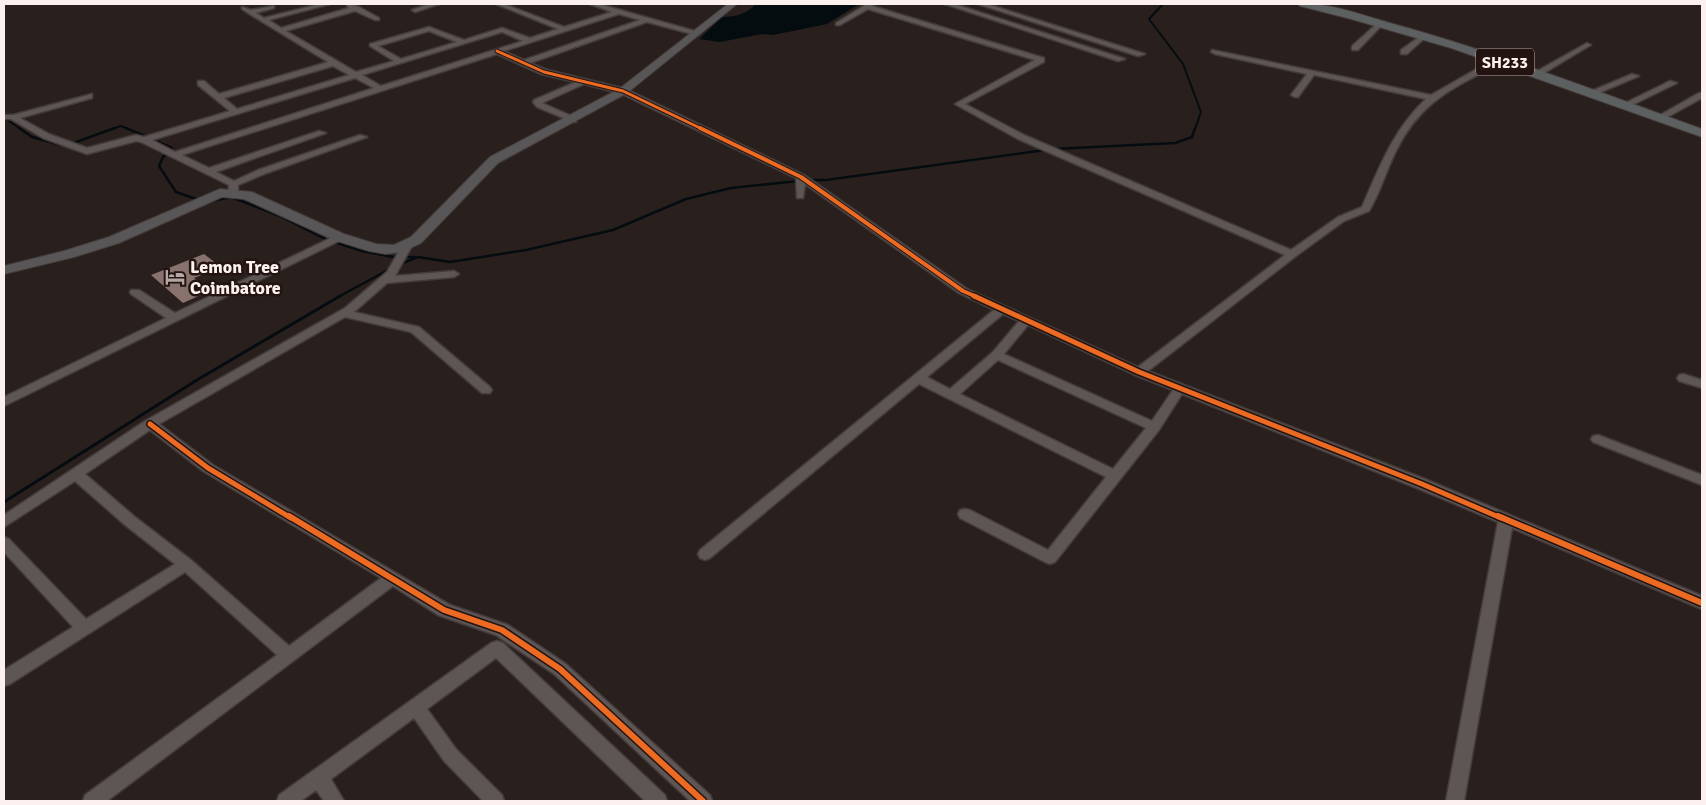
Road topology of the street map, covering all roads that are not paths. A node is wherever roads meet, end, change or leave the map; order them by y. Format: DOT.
graph roads {
  1 [pos="327,4"];
  2 [pos="346,4"];
  3 [pos="436,4"];
  4 [pos="499,4"];
  5 [pos="593,4"];
  6 [pos="732,4"];
  7 [pos="948,4"];
  8 [pos="981,4"];
  9 [pos="1303,4"];
  10 [pos="870,5"];
  11 [pos="272,7"];
  12 [pos="357,8"];
  13 [pos="414,10"];
  14 [pos="620,12"];
  15 [pos="377,19"];
  16 [pos="263,20"];
  17 [pos="646,20"];
  18 [pos="1382,22"];
  19 [pos="838,24"];
  20 [pos="280,30"];
  21 [pos="565,30"];
  22 [pos="696,33"];
  23 [pos="1424,36"];
  24 [pos="530,41"];
  25 [pos="464,42"];
  26 [pos="1587,45"];
  27 [pos="1355,48"];
  28 [pos="497,51"];
  29 [pos="1216,52"];
  30 [pos="1404,52"];
  31 [pos="1141,54"];
  32 [pos="1121,59"];
  33 [pos="1499,60"];
  34 [pos="399,61"];
  35 [pos="334,63"];
  36 [pos="524,63"];
  37 [pos="1311,74"];
  38 [pos="1536,74"];
  39 [pos="356,75"];
  40 [pos="1634,76"];
  41 [pos="582,82"];
  42 [pos="201,83"];
  43 [pos="1673,83"];
  44 [pos="381,89"];
  45 [pos="623,91"];
  46 [pos="1591,93"];
  47 [pos="1294,95"];
  48 [pos="1702,95"];
  49 [pos="89,96"];
  50 [pos="218,97"];
  51 [pos="1433,98"];
  52 [pos="1624,106"];
  53 [pos="236,112"];
  54 [pos="8,117"];
  55 [pos="1659,118"];
  56 [pos="573,120"];
  57 [pos="322,133"];
  58 [pos="1702,133"];
  59 [pos="363,137"];
  60 [pos="147,139"];
  61 [pos="170,153"];
  62 [pos="209,171"];
  63 [pos="801,177"];
  64 [pos="233,188"];
  65 [pos="800,193"];
  66 [pos="333,239"];
  67 [pos="405,249"];
  68 [pos="1292,254"];
  69 [pos="4,270"];
  70 [pos="454,274"];
  71 [pos="388,277"];
  72 [pos="135,292"];
  73 [pos="1002,309"];
  74 [pos="344,313"];
  75 [pos="174,318"];
  76 [pos="1026,320"];
  77 [pos="997,355"];
  78 [pos="1139,372"];
  79 [pos="918,378"];
  80 [pos="1683,378"];
  81 [pos="1702,384"];
  82 [pos="1180,388"];
  83 [pos="486,390"];
  84 [pos="952,394"];
  85 [pos="4,402"];
  86 [pos="150,424"];
  87 [pos="1154,427"];
  88 [pos="1598,439"];
  89 [pos="76,474"];
  90 [pos="1115,476"];
  91 [pos="1702,480"];
  92 [pos="965,514"];
  93 [pos="1506,520"];
  94 [pos="4,522"];
  95 [pos="4,543"];
  96 [pos="705,554"];
  97 [pos="186,564"];
  98 [pos="393,578"];
  99 [pos="1702,603"];
  100 [pos="84,628"];
  101 [pos="288,655"];
  102 [pos="4,679"];
  103 [pos="416,707"];
  104 [pos="319,778"];
  105 [pos="92,801"];
  106 [pos="286,801"];
  107 [pos="335,801"];
  108 [pos="495,801"];
  109 [pos="658,801"];
  110 [pos="704,801"];
  111 [pos="1455,801"];
  1 -- 16 [label="street"];
  2 -- 12 [label="street"];
  3 -- 13 [label="street"];
  4 -- 21 [label="street"];
  5 -- 14 [label="street"];
  6 -- 22 [label="main road"];
  7 -- 32 [label="street"];
  8 -- 31 [label="street"];
  9 -- 18 [label="main road, SH233"];
  10 -- 19 [label="street"];
  10 -- 68 [label="street"];
  11 -- 16 [label="street"];
  12 -- 15 [label="street"];
  12 -- 20 [label="street"];
  14 -- 17 [label="street"];
  14 -- 21 [label="street"];
  16 -- 20 [label="street"];
  17 -- 22 [label="street"];
  17 -- 36 [label="street"];
  18 -- 23 [label="main road, SH233"];
  18 -- 27 [label="street"];
  20 -- 35 [label="street"];
  21 -- 24 [label="street"];
  22 -- 45 [label="main road"];
  23 -- 30 [label="street"];
  23 -- 33 [label="main road, SH233"];
  24 -- 25 [label="street"];
  24 -- 28 [label="street"];
  25 -- 34 [label="street"];
  25 -- 34 [label="street"];
  26 -- 38 [label="street"];
  28 -- 36 [label="street"];
  28 -- 44 [label="street"];
  29 -- 37 [label="street"];
  33 -- 38 [label="main road, SH233"];
  33 -- 51 [label="street"];
  34 -- 39 [label="street"];
  35 -- 39 [label="street"];
  35 -- 50 [label="street"];
  36 -- 41 [label="street"];
  37 -- 47 [label="street"];
  37 -- 51 [label="street"];
  38 -- 46 [label="main road, SH233"];
  39 -- 44 [label="street"];
  39 -- 53 [label="street"];
  40 -- 46 [label="street"];
  41 -- 45 [label="street"];
  41 -- 56 [label="street"];
  42 -- 50 [label="street"];
  43 -- 52 [label="street"];
  44 -- 61 [label="street"];
  45 -- 56 [label="main road"];
  45 -- 63 [label="street"];
  46 -- 52 [label="main road, SH233"];
  48 -- 55 [label="street"];
  49 -- 54 [label="street"];
  50 -- 53 [label="street"];
  51 -- 68 [label="street"];
  52 -- 55 [label="main road, SH233"];
  53 -- 60 [label="street"];
  54 -- 60 [label="street"];
  55 -- 58 [label="main road, SH233"];
  56 -- 67 [label="main road"];
  57 -- 62 [label="street"];
  59 -- 64 [label="street"];
  60 -- 61 [label="street"];
  61 -- 62 [label="street"];
  62 -- 64 [label="street"];
  63 -- 65 [label="street"];
  63 -- 73 [label="street"];
  64 -- 66 [label="main road"];
  64 -- 69 [label="main road"];
  66 -- 67 [label="main road"];
  66 -- 75 [label="street"];
  67 -- 71 [label="street"];
  68 -- 78 [label="street"];
  70 -- 71 [label="street"];
  71 -- 74 [label="street"];
  72 -- 75 [label="street"];
  73 -- 76 [label="street"];
  73 -- 79 [label="street"];
  74 -- 83 [label="street"];
  74 -- 86 [label="street"];
  75 -- 85 [label="street"];
  76 -- 77 [label="street"];
  76 -- 78 [label="street"];
  77 -- 84 [label="street"];
  77 -- 87 [label="street"];
  78 -- 82 [label="street"];
  79 -- 84 [label="street"];
  79 -- 96 [label="street"];
  80 -- 81 [label="street"];
  82 -- 87 [label="street"];
  82 -- 93 [label="street"];
  84 -- 90 [label="street"];
  86 -- 89 [label="street"];
  86 -- 98 [label="street"];
  87 -- 90 [label="street"];
  88 -- 91 [label="street"];
  89 -- 94 [label="street"];
  89 -- 97 [label="street"];
  90 -- 92 [label="street"];
  93 -- 99 [label="street"];
  93 -- 111 [label="street"];
  95 -- 100 [label="street"];
  97 -- 100 [label="street"];
  97 -- 101 [label="street"];
  98 -- 101 [label="street"];
  98 -- 110 [label="street"];
  100 -- 102 [label="street"];
  101 -- 105 [label="street"];
  103 -- 104 [label="street"];
  103 -- 108 [label="street"];
  103 -- 109 [label="street"];
  104 -- 106 [label="street"];
  104 -- 107 [label="street"];
}
